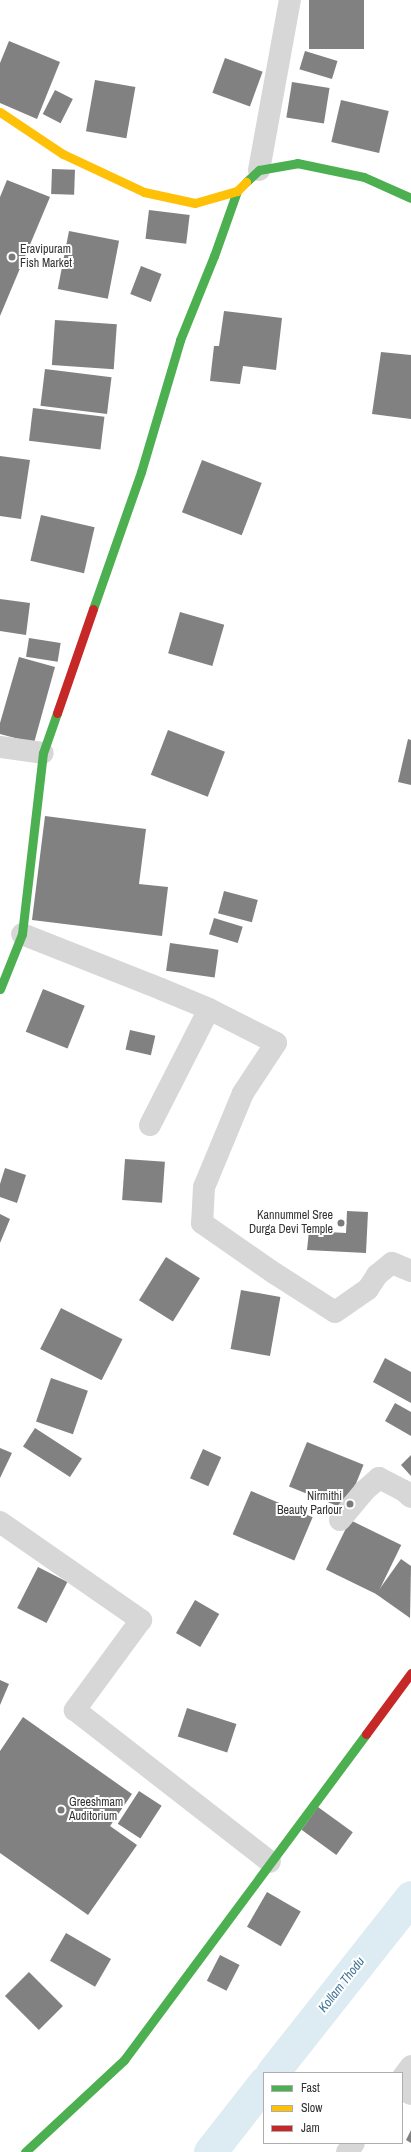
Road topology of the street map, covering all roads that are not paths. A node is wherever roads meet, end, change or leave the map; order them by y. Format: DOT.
graph roads {
  1 [pos="290,0"];
  2 [pos="0,112"];
  3 [pos="259,170"];
  4 [pos="237,191"];
  5 [pos="411,198"];
  6 [pos="0,747"];
  7 [pos="43,753"];
  8 [pos="22,934"];
  9 [pos="0,989"];
  10 [pos="209,1009"];
  11 [pos="150,1125"];
  12 [pos="411,1272"];
  13 [pos="411,1497"];
  14 [pos="340,1520"];
  15 [pos="0,1522"];
  16 [pos="411,1672"];
  17 [pos="270,1862"];
  18 [pos="411,2066"];
  19 [pos="403,2077"];
  20 [pos="353,2144"];
  21 [pos="25,2152"];
  22 [pos="347,2152"];
  1 -- 3 [label="street"];
  2 -- 4 [label="street"];
  3 -- 4 [label="street"];
  3 -- 5 [label="street"];
  4 -- 7 [label="street"];
  6 -- 7 [label="street"];
  7 -- 8 [label="street"];
  8 -- 9 [label="street"];
  8 -- 10 [label="street"];
  10 -- 11 [label="street"];
  10 -- 12 [label="street"];
  13 -- 14 [label="street"];
  15 -- 17 [label="street"];
  16 -- 17 [label="street"];
  17 -- 21 [label="street"];
  18 -- 19 [label="street"];
  20 -- 22 [label="street"];
}
